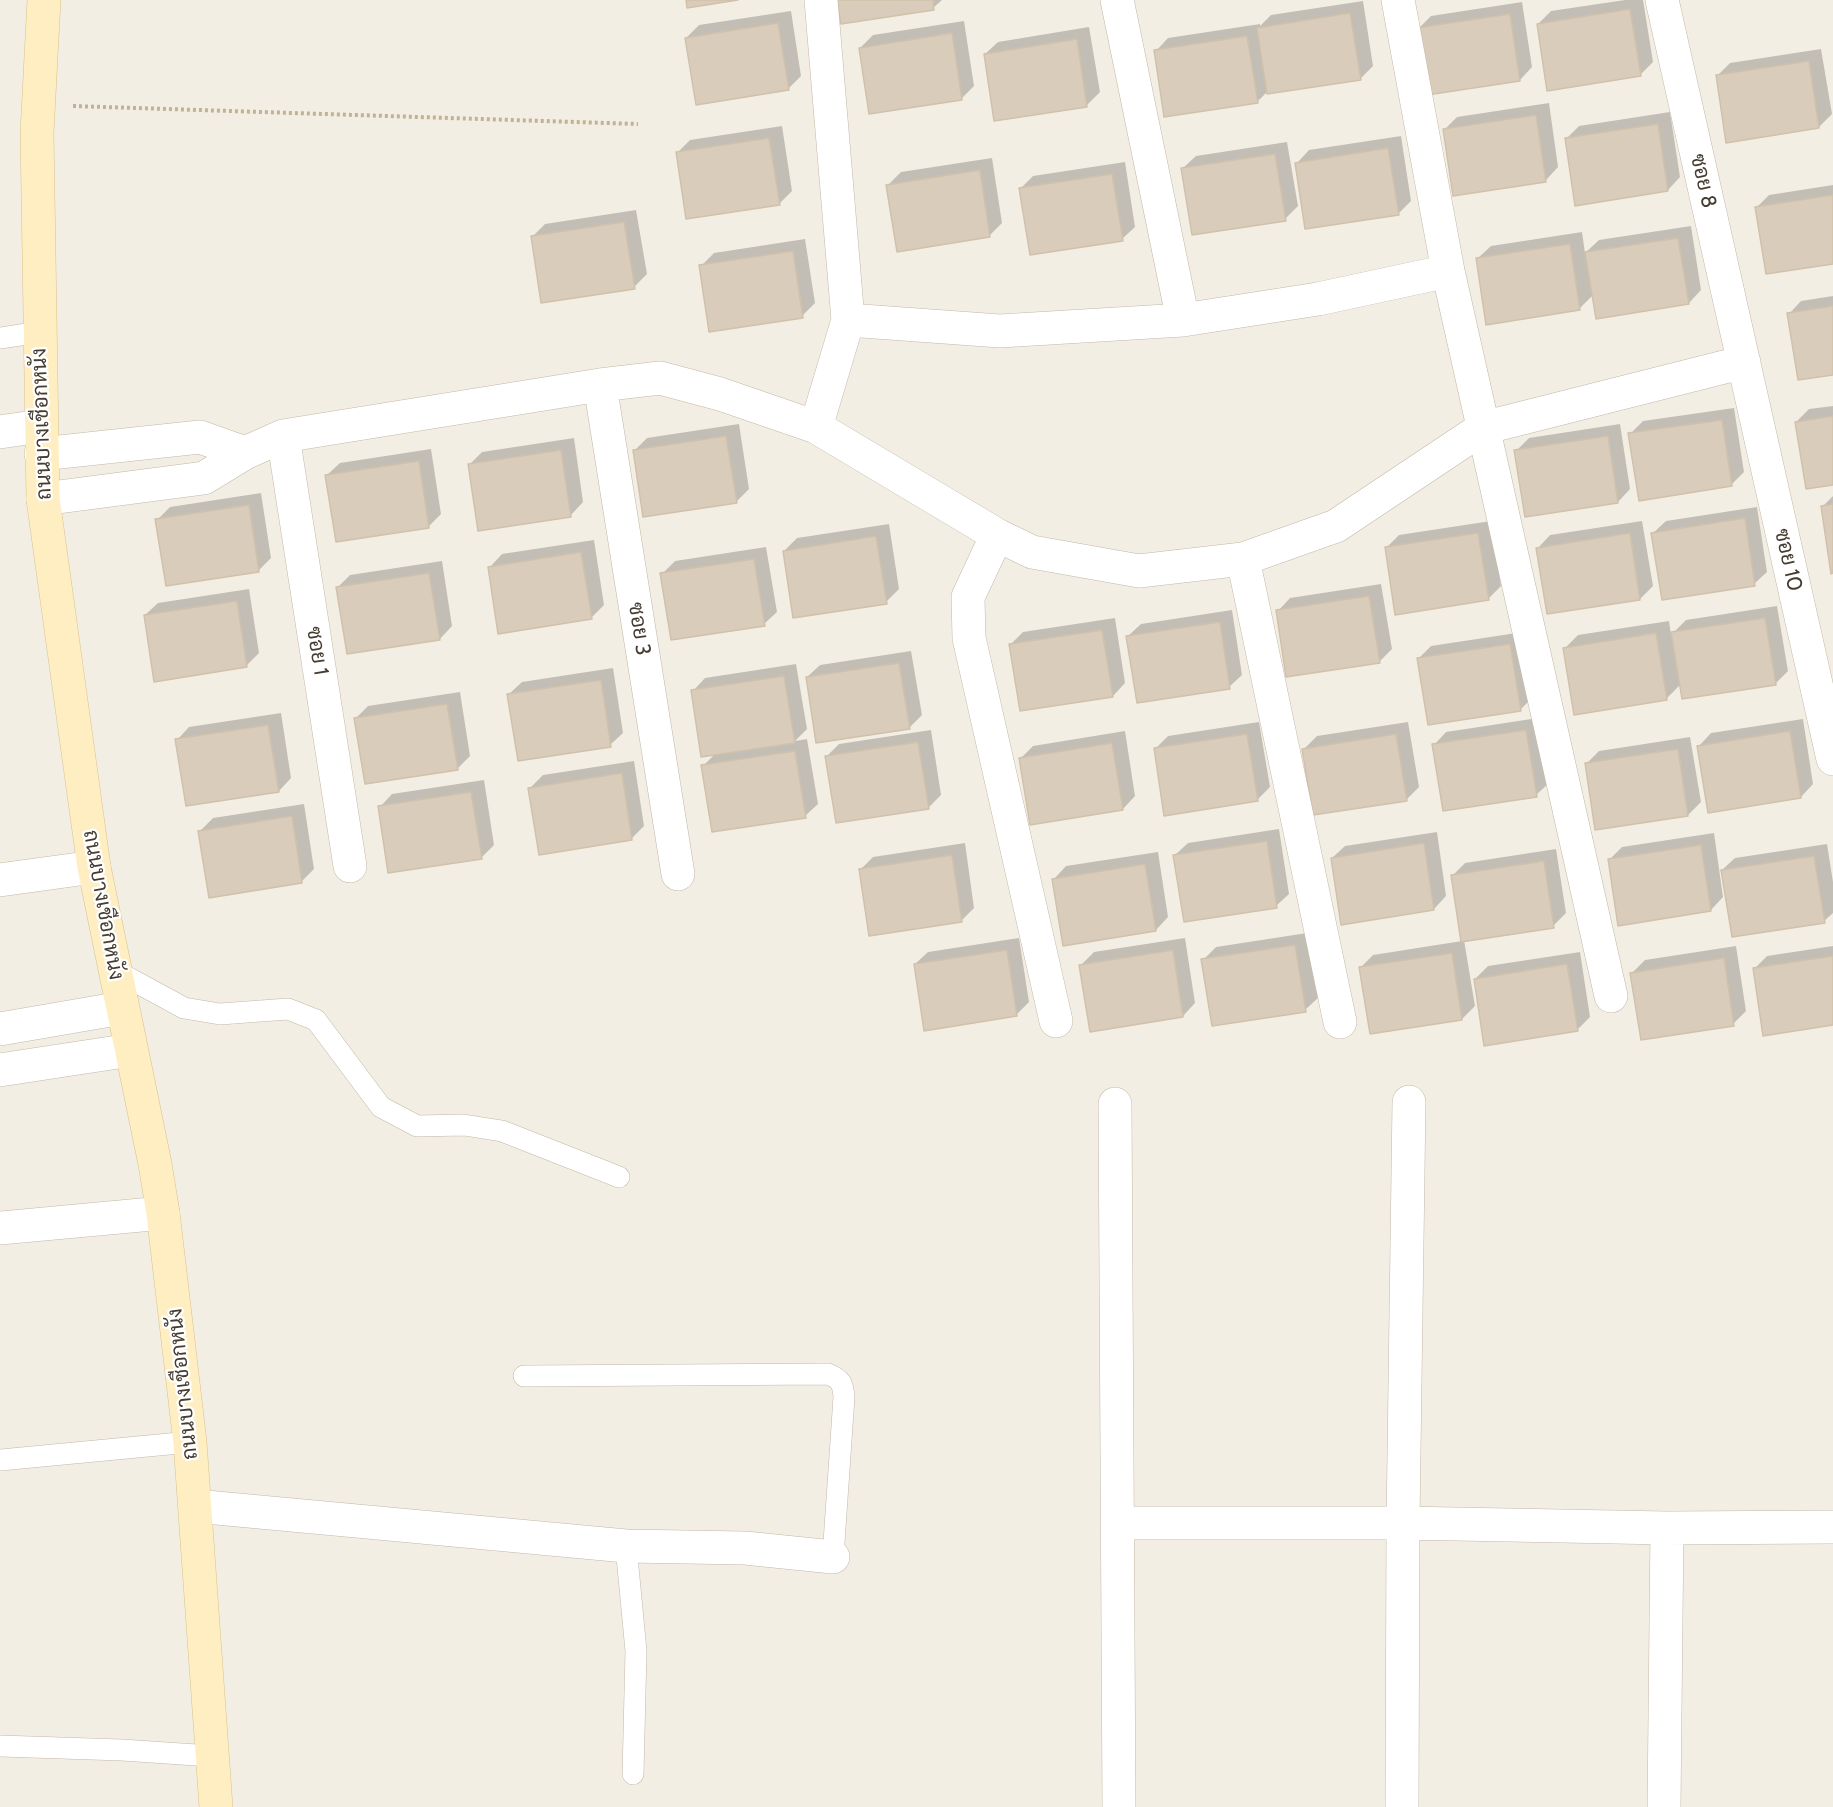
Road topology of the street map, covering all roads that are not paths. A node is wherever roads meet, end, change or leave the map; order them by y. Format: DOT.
graph roads {
  1 [pos="44,0"];
  2 [pos="822,0"];
  3 [pos="1117,0"];
  4 [pos="1398,0"];
  5 [pos="1662,0"];
  6 [pos="1448,271"];
  7 [pos="848,320"];
  8 [pos="1183,320"];
  9 [pos="39,332"];
  10 [pos="0,338"];
  11 [pos="1744,362"];
  12 [pos="600,385"];
  13 [pos="816,427"];
  14 [pos="1483,428"];
  15 [pos="0,432"];
  16 [pos="283,436"];
  17 [pos="41,440"];
  18 [pos="245,453"];
  19 [pos="43,499"];
  20 [pos="998,535"];
  21 [pos="1243,559"];
  22 [pos="1833,759"];
  23 [pos="350,866"];
  24 [pos="94,867"];
  25 [pos="678,874"];
  26 [pos="0,880"];
  27 [pos="114,970"];
  28 [pos="1611,996"];
  29 [pos="122,1008"];
  30 [pos="1056,1021"];
  31 [pos="1340,1022"];
  32 [pos="0,1029"];
  33 [pos="131,1050"];
  34 [pos="0,1070"];
  35 [pos="1409,1102"];
  36 [pos="1115,1104"];
  37 [pos="619,1177"];
  38 [pos="163,1213"];
  39 [pos="0,1228"];
  40 [pos="524,1376"];
  41 [pos="190,1442"];
  42 [pos="0,1460"];
  43 [pos="195,1506"];
  44 [pos="1118,1522"];
  45 [pos="1402,1523"];
  46 [pos="1833,1527"];
  47 [pos="1667,1528"];
  48 [pos="626,1546"];
  49 [pos="833,1557"];
  50 [pos="0,1746"];
  51 [pos="212,1755"];
  52 [pos="633,1774"];
  53 [pos="216,1807"];
  54 [pos="1119,1807"];
  55 [pos="1402,1807"];
  56 [pos="1664,1807"];
  1 -- 9 [label="street, ถนนบางเชือกหนัง"];
  2 -- 7 [label="street"];
  3 -- 8 [label="street"];
  4 -- 6 [label="street"];
  5 -- 11 [label="street, ซอย 8"];
  6 -- 8 [label="street"];
  6 -- 14 [label="street"];
  7 -- 8 [label="street"];
  7 -- 13 [label="street"];
  9 -- 10 [label="lane"];
  9 -- 17 [label="street, ถนนบางเชือกหนัง"];
  11 -- 14 [label="street"];
  11 -- 22 [label="street, ซอย 10"];
  12 -- 13 [label="street"];
  12 -- 16 [label="street"];
  12 -- 25 [label="street, ซอย 3"];
  13 -- 20 [label="street"];
  14 -- 21 [label="street"];
  14 -- 28 [label="street"];
  15 -- 17 [label="street"];
  16 -- 18 [label="street"];
  16 -- 23 [label="street, ซอย 1"];
  17 -- 18 [label="street"];
  17 -- 19 [label="street, ถนนบางเชือกหนัง"];
  18 -- 19 [label="street"];
  19 -- 24 [label="street, ถนนบางเชือกหนัง"];
  20 -- 21 [label="street"];
  20 -- 30 [label="street"];
  21 -- 31 [label="street"];
  24 -- 26 [label="street"];
  24 -- 27 [label="street, ถนนบางเชือกหนัง"];
  27 -- 29 [label="street, ถนนบางเชือกหนัง"];
  27 -- 37 [label="lane"];
  29 -- 32 [label="street"];
  29 -- 33 [label="street, ถนนบางเชือกหนัง"];
  33 -- 34 [label="street"];
  33 -- 38 [label="street, ถนนบางเชือกหนัง"];
  35 -- 45 [label="street"];
  36 -- 44 [label="street"];
  38 -- 39 [label="street"];
  38 -- 41 [label="street, ถนนบางเชือกหนัง"];
  40 -- 49 [label="lane"];
  41 -- 42 [label="lane"];
  41 -- 43 [label="street, ถนนบางเชือกหนัง"];
  43 -- 48 [label="street"];
  43 -- 51 [label="street, ถนนบางเชือกหนัง"];
  44 -- 45 [label="street"];
  44 -- 54 [label="street"];
  45 -- 47 [label="street"];
  45 -- 55 [label="street"];
  46 -- 47 [label="street"];
  47 -- 56 [label="street"];
  48 -- 49 [label="street"];
  48 -- 52 [label="lane"];
  50 -- 51 [label="lane"];
  51 -- 53 [label="street, ถนนบางเชือกหนัง"];
}
